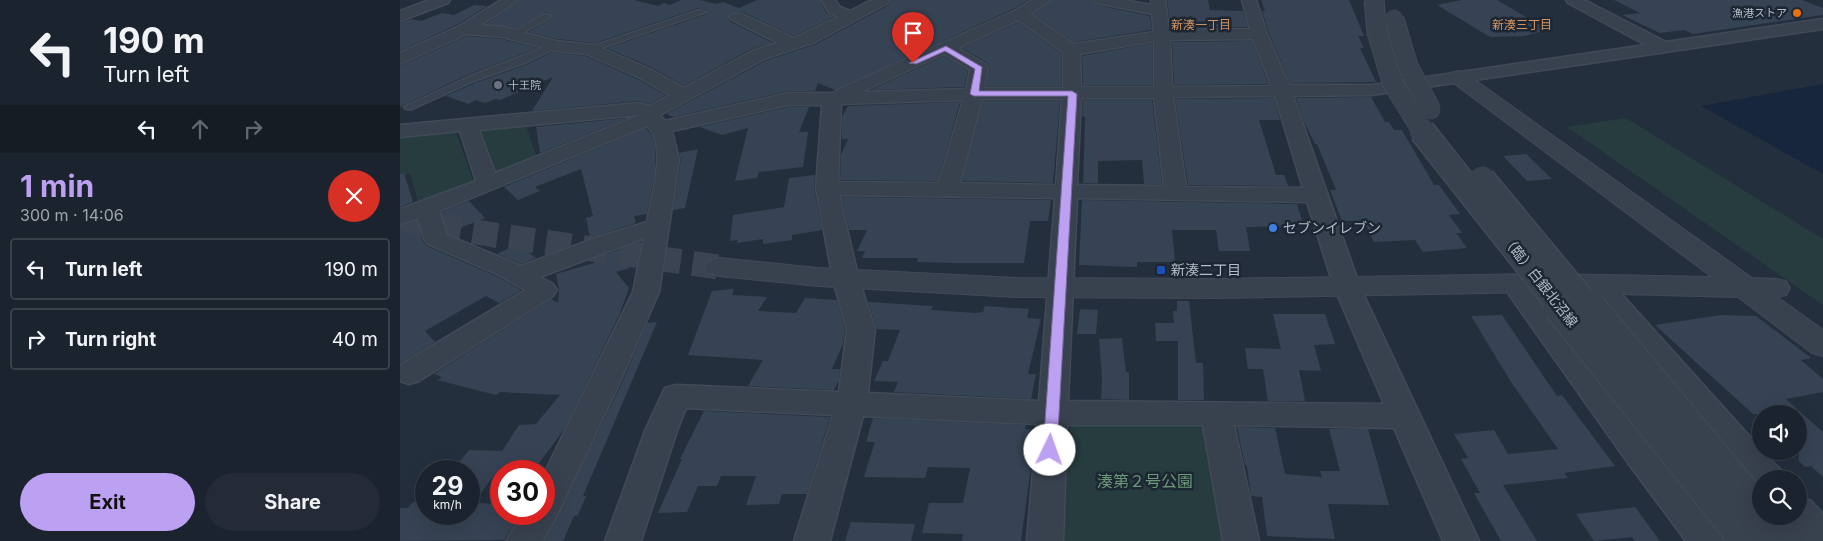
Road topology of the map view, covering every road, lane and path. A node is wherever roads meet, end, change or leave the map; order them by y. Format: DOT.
graph roads {
  1 [pos="443,0"];
  2 [pos="511,0"];
  3 [pos="828,0"];
  4 [pos="883,0"];
  5 [pos="1043,0"];
  6 [pos="1101,0"];
  7 [pos="1249,0"];
  8 [pos="1374,0"];
  9 [pos="1391,0"];
  10 [pos="1573,0"];
  11 [pos="1158,6"];
  12 [pos="702,12"];
  13 [pos="1019,14"];
  14 [pos="400,16"];
  15 [pos="547,16"];
  16 [pos="737,17"];
  17 [pos="851,17"];
  18 [pos="1823,24"];
  19 [pos="465,29"];
  20 [pos="515,34"];
  21 [pos="1259,34"];
  22 [pos="1162,35"];
  23 [pos="792,44"];
  24 [pos="556,46"];
  25 [pos="946,48"];
  26 [pos="1665,48"];
  27 [pos="589,49"];
  28 [pos="1071,50"];
  29 [pos="400,59"];
  30 [pos="1467,76"];
  31 [pos="1282,91"];
  32 [pos="1163,93"];
  33 [pos="974,94"];
  34 [pos="1072,94"];
  35 [pos="684,95"];
  36 [pos="832,99"];
  37 [pos="410,107"];
  38 [pos="654,119"];
  39 [pos="468,124"];
  40 [pos="400,131"];
  41 [pos="488,183"];
  42 [pos="828,188"];
  43 [pos="948,189"];
  44 [pos="1066,192"];
  45 [pos="1176,192"];
  46 [pos="1317,196"];
  47 [pos="427,208"];
  48 [pos="400,217"];
  49 [pos="657,226"];
  50 [pos="719,267"];
  51 [pos="518,276"];
  52 [pos="846,280"];
  53 [pos="1514,283"];
  54 [pos="1598,284"];
  55 [pos="1347,287"];
  56 [pos="1743,288"];
  57 [pos="1776,288"];
  58 [pos="1060,290"];
  59 [pos="1823,321"];
  60 [pos="1823,345"];
  61 [pos="409,373"];
  62 [pos="852,403"];
  63 [pos="1052,413"];
  64 [pos="1216,413"];
  65 [pos="1404,416"];
  66 [pos="1760,470"];
  67 [pos="555,484"];
  68 [pos="1752,504"];
  69 [pos="1807,521"];
  70 [pos="533,525"];
  71 [pos="1770,525"];
  72 [pos="1823,539"];
  73 [pos="524,541"];
  74 [pos="623,541"];
  75 [pos="812,541"];
  76 [pos="1045,541"];
  77 [pos="1241,541"];
  78 [pos="1461,541"];
  79 [pos="1707,541"];
  80 [pos="1748,541"];
  81 [pos="1784,541"];
  1 -- 14 [label="street"];
  2 -- 19 [label="street"];
  3 -- 17 [label="street"];
  4 -- 17 [label="street"];
  5 -- 13 [label="street"];
  6 -- 11 [label="street"];
  7 -- 21 [label="street"];
  8 -- 80 [label="street, （臨）白銀北沼線, bridge"];
  9 -- 68 [label="street, （臨）白銀北沼線, bridge"];
  10 -- 26 [label="street"];
  11 -- 22 [label="street"];
  12 -- 27 [label="lane"];
  13 -- 25 [label="street"];
  13 -- 28 [label="street"];
  15 -- 20 [label="lane"];
  16 -- 23 [label="street"];
  17 -- 23 [label="street"];
  18 -- 26 [label="street"];
  19 -- 20 [label="street"];
  19 -- 29 [label="street"];
  20 -- 24 [label="street"];
  21 -- 22 [label="street"];
  21 -- 31 [label="street"];
  22 -- 28 [label="street"];
  22 -- 32 [label="street"];
  23 -- 35 [label="street"];
  24 -- 27 [label="street"];
  24 -- 37 [label="lane"];
  25 -- 33 [label="street"];
  25 -- 36 [label="street"];
  26 -- 30 [label="street"];
  27 -- 35 [label="street"];
  28 -- 34 [label="street"];
  30 -- 31 [label="street"];
  30 -- 56 [label="street"];
  30 -- 57 [label="street"];
  31 -- 32 [label="street"];
  31 -- 46 [label="street"];
  32 -- 34 [label="street"];
  32 -- 45 [label="street"];
  33 -- 34 [label="street"];
  33 -- 36 [label="street"];
  33 -- 43 [label="street"];
  34 -- 44 [label="street"];
  35 -- 38 [label="street"];
  36 -- 38 [label="street"];
  36 -- 42 [label="street"];
  38 -- 39 [label="street"];
  38 -- 41 [label="street"];
  38 -- 49 [label="street"];
  39 -- 40 [label="street"];
  39 -- 41 [label="street"];
  41 -- 47 [label="street"];
  42 -- 43 [label="street"];
  42 -- 52 [label="street"];
  43 -- 44 [label="street"];
  44 -- 45 [label="street"];
  44 -- 58 [label="street"];
  45 -- 46 [label="street"];
  46 -- 55 [label="street"];
  47 -- 48 [label="street"];
  47 -- 51 [label="street"];
  49 -- 51 [label="street"];
  49 -- 67 [label="street"];
  50 -- 52 [label="street"];
  51 -- 61 [label="street"];
  52 -- 58 [label="street"];
  52 -- 62 [label="street"];
  53 -- 54 [label="street"];
  53 -- 55 [label="street"];
  53 -- 79 [label="street"];
  54 -- 56 [label="street"];
  54 -- 66 [label="street"];
  55 -- 58 [label="street"];
  55 -- 65 [label="street"];
  56 -- 57 [label="street"];
  56 -- 60 [label="street"];
  57 -- 59 [label="street"];
  58 -- 63 [label="street"];
  62 -- 63 [label="street"];
  62 -- 74 [label="street"];
  62 -- 75 [label="street"];
  63 -- 64 [label="street"];
  63 -- 76 [label="street"];
  64 -- 65 [label="street"];
  64 -- 77 [label="street"];
  65 -- 78 [label="street"];
  69 -- 72 [label="street"];
  70 -- 73 [label="street"];
  71 -- 81 [label="street, （臨）白銀北沼線"];
}
